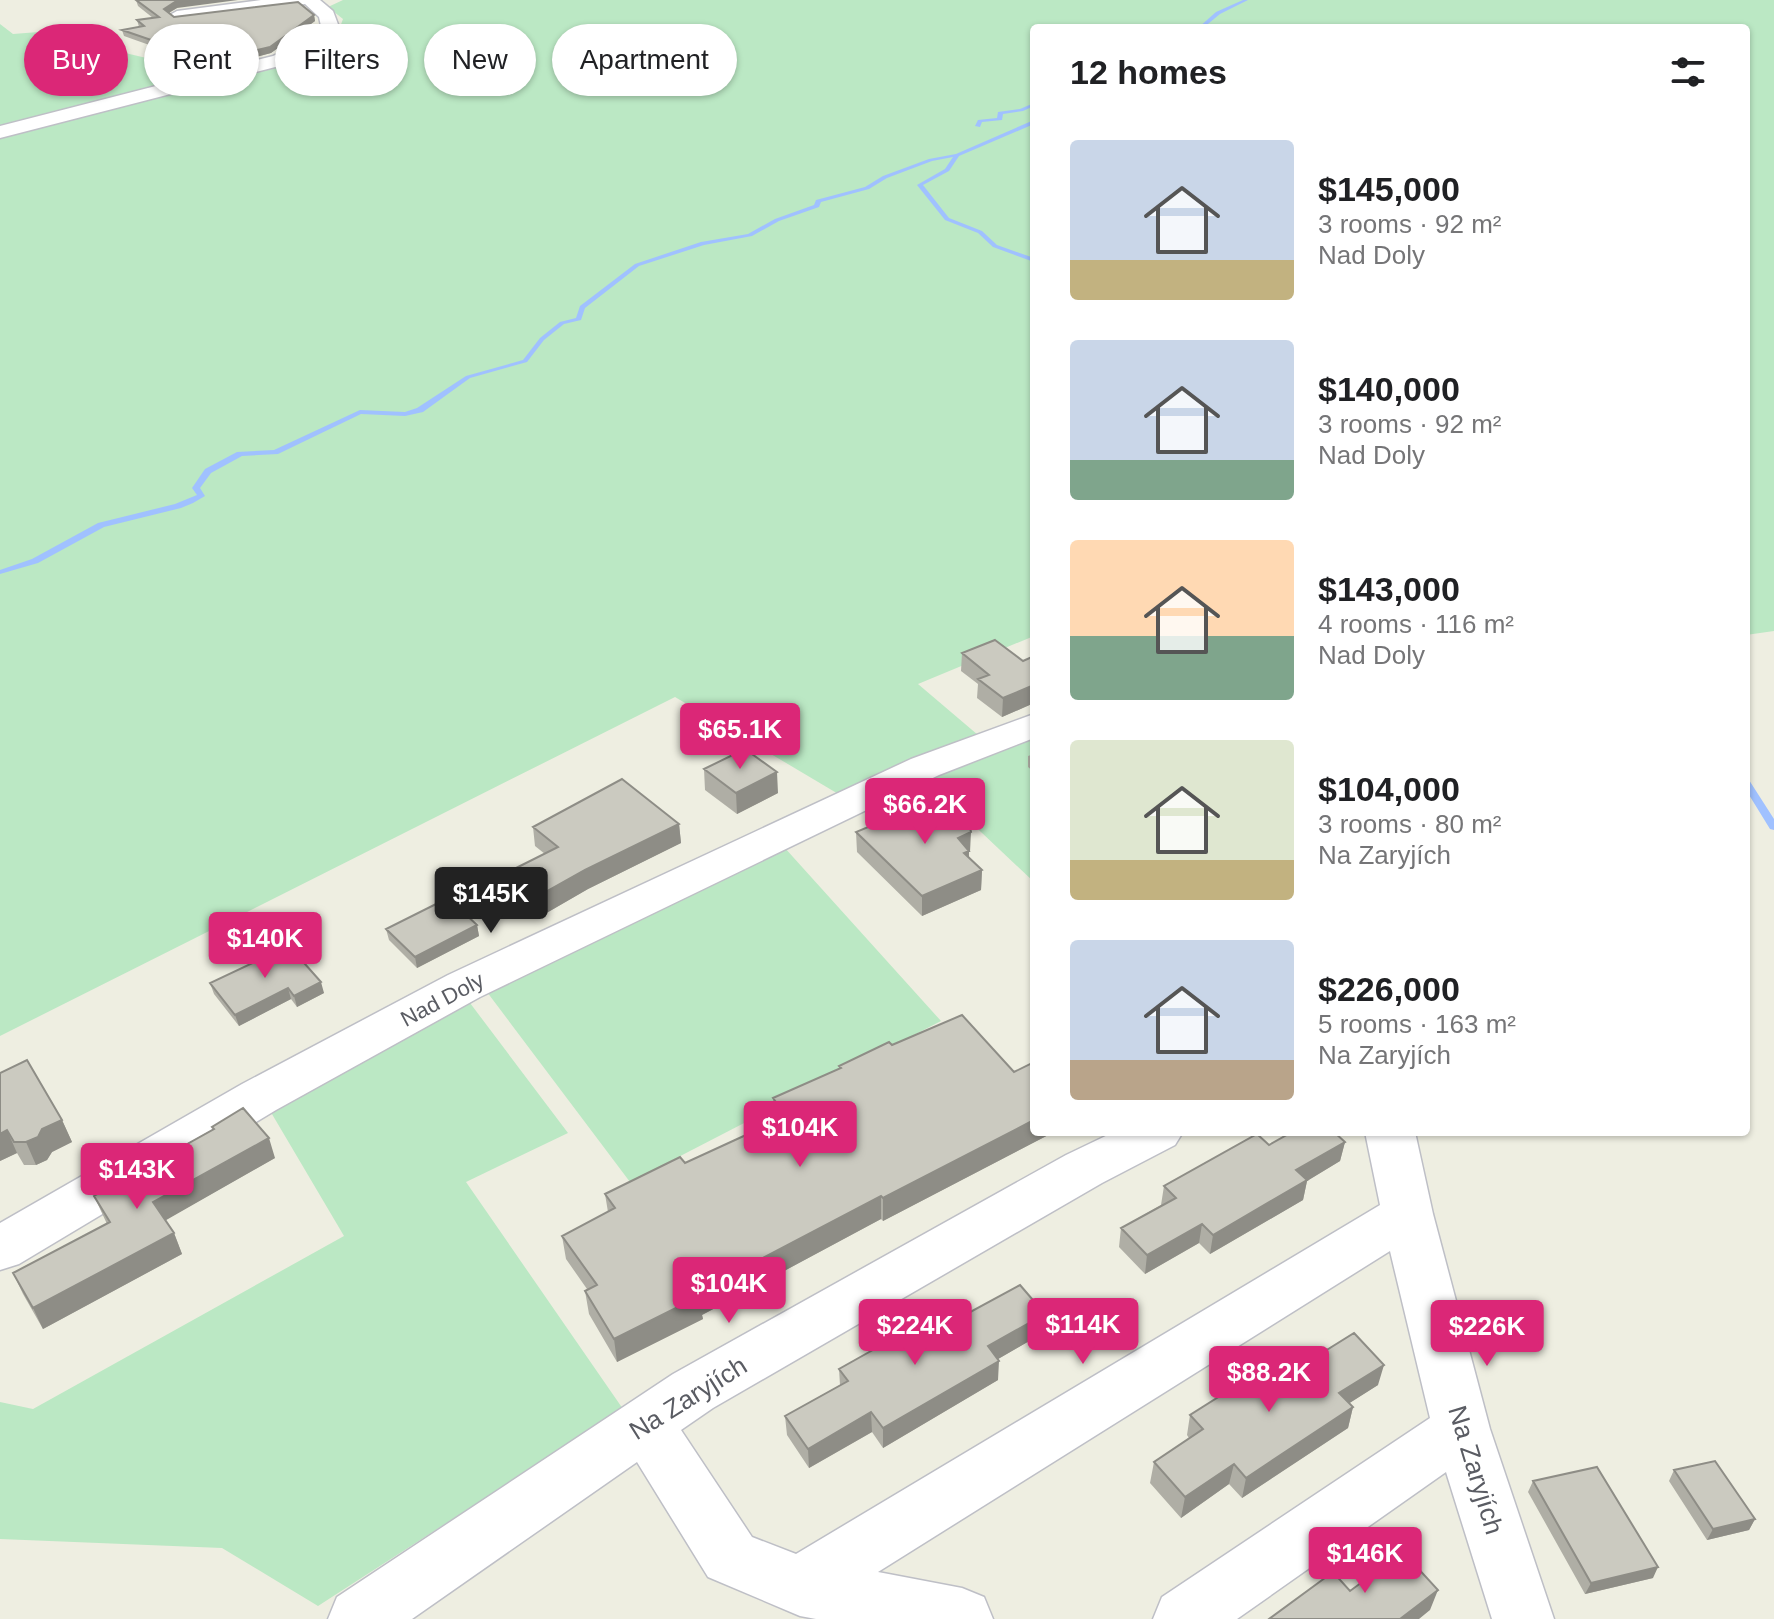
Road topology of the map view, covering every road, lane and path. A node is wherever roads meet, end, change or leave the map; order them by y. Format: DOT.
graph roads {
  1 [pos="337,0"];
  2 [pos="309,2"];
  3 [pos="177,16"];
  4 [pos="0,132"];
  5 [pos="1030,727"];
  6 [pos="1150,1136"];
  7 [pos="1391,1136"];
  8 [pos="1407,1214"];
  9 [pos="0,1249"];
  10 [pos="645,1424"];
  11 [pos="1461,1429"];
  12 [pos="800,1586"];
  13 [pos="359,1619"];
  14 [pos="962,1619"];
  15 [pos="1184,1619"];
  16 [pos="1523,1619"];
  1 -- 2 [label="street"];
  2 -- 3 [label="street"];
  2 -- 4 [label="street"];
  5 -- 9 [label="street, Nad Doly"];
  6 -- 10 [label="street, Na Zaryjích"];
  7 -- 8 [label="street, Na Zaryjích"];
  8 -- 11 [label="street, Na Zaryjích"];
  8 -- 12 [label="street"];
  10 -- 12 [label="street"];
  10 -- 13 [label="street, Na Zaryjích"];
  11 -- 15 [label="street"];
  11 -- 16 [label="street, Na Zaryjích"];
  12 -- 14 [label="street"];
}
